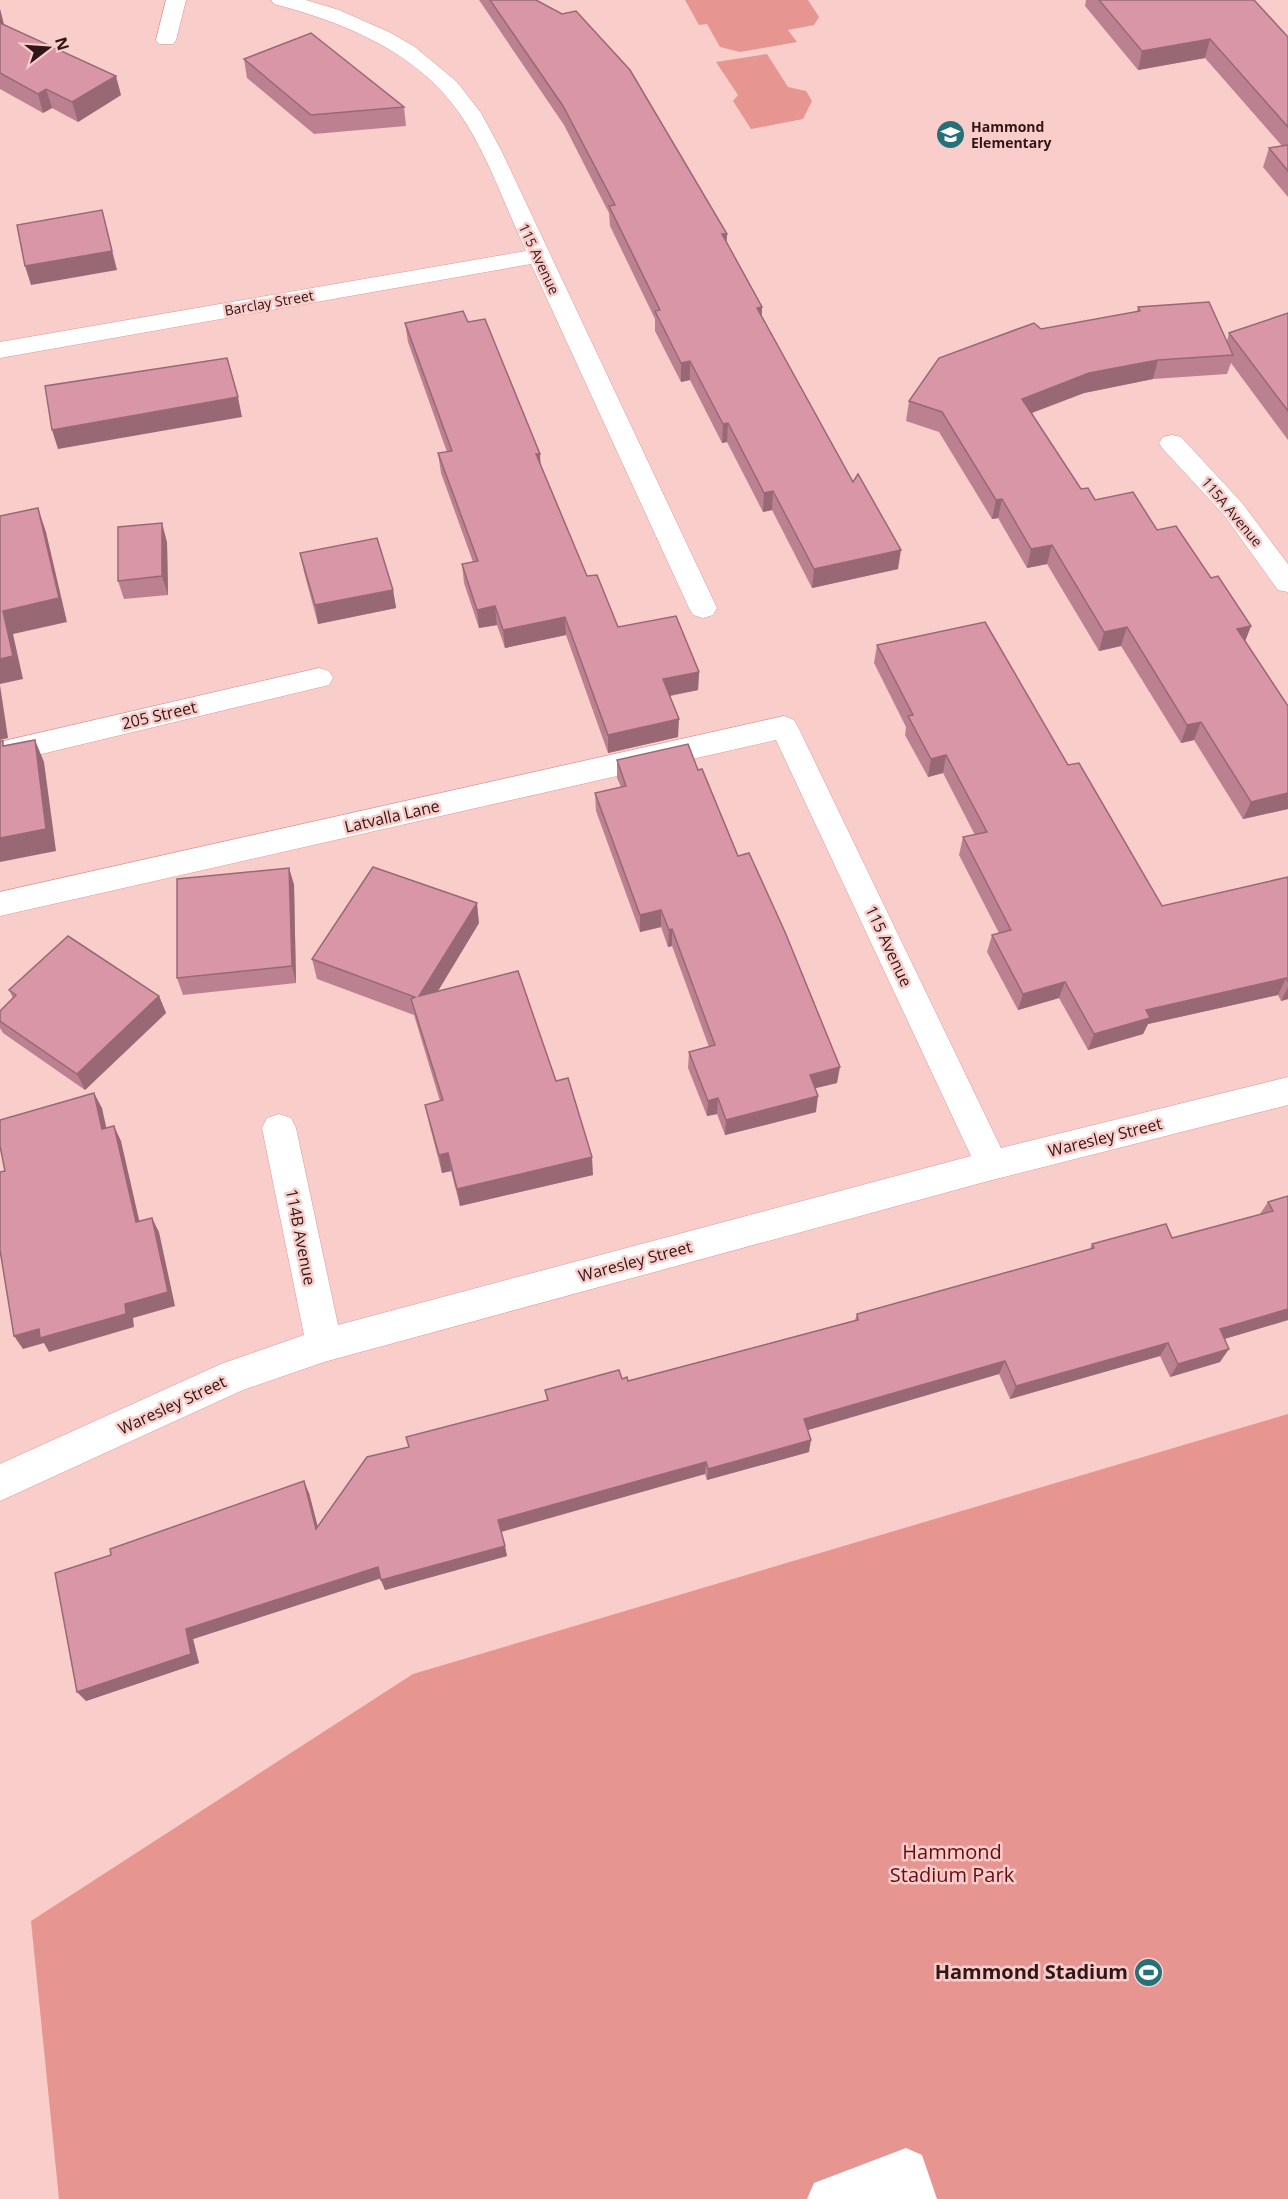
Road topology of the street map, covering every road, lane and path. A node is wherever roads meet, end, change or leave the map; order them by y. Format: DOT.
graph roads {
  1 [pos="176,0"];
  2 [pos="281,0"];
  3 [pos="166,40"];
  4 [pos="537,256"];
  5 [pos="0,350"];
  6 [pos="1172,443"];
  7 [pos="1288,583"];
  8 [pos="703,608"];
  9 [pos="319,678"];
  10 [pos="784,727"];
  11 [pos="0,753"];
  12 [pos="0,904"];
  13 [pos="1288,1091"];
  14 [pos="279,1128"];
  15 [pos="992,1166"];
  16 [pos="324,1345"];
  17 [pos="0,1483"];
  18 [pos="830,2199"];
  19 [pos="915,2199"];
  1 -- 3 [label="street"];
  2 -- 4 [label="street, 115 Avenue"];
  4 -- 5 [label="street, Barclay Street"];
  4 -- 8 [label="street, 115 Avenue"];
  6 -- 7 [label="street, 115A Avenue"];
  9 -- 11 [label="street, 205 Street"];
  10 -- 12 [label="street, Latvalla Lane"];
  10 -- 15 [label="street, 115 Avenue"];
  13 -- 15 [label="street, Waresley Street"];
  14 -- 16 [label="street, 114B Avenue"];
  15 -- 16 [label="street, Waresley Street"];
  16 -- 17 [label="street, Waresley Street"];
  18 -- 19 [label="street"];
}
